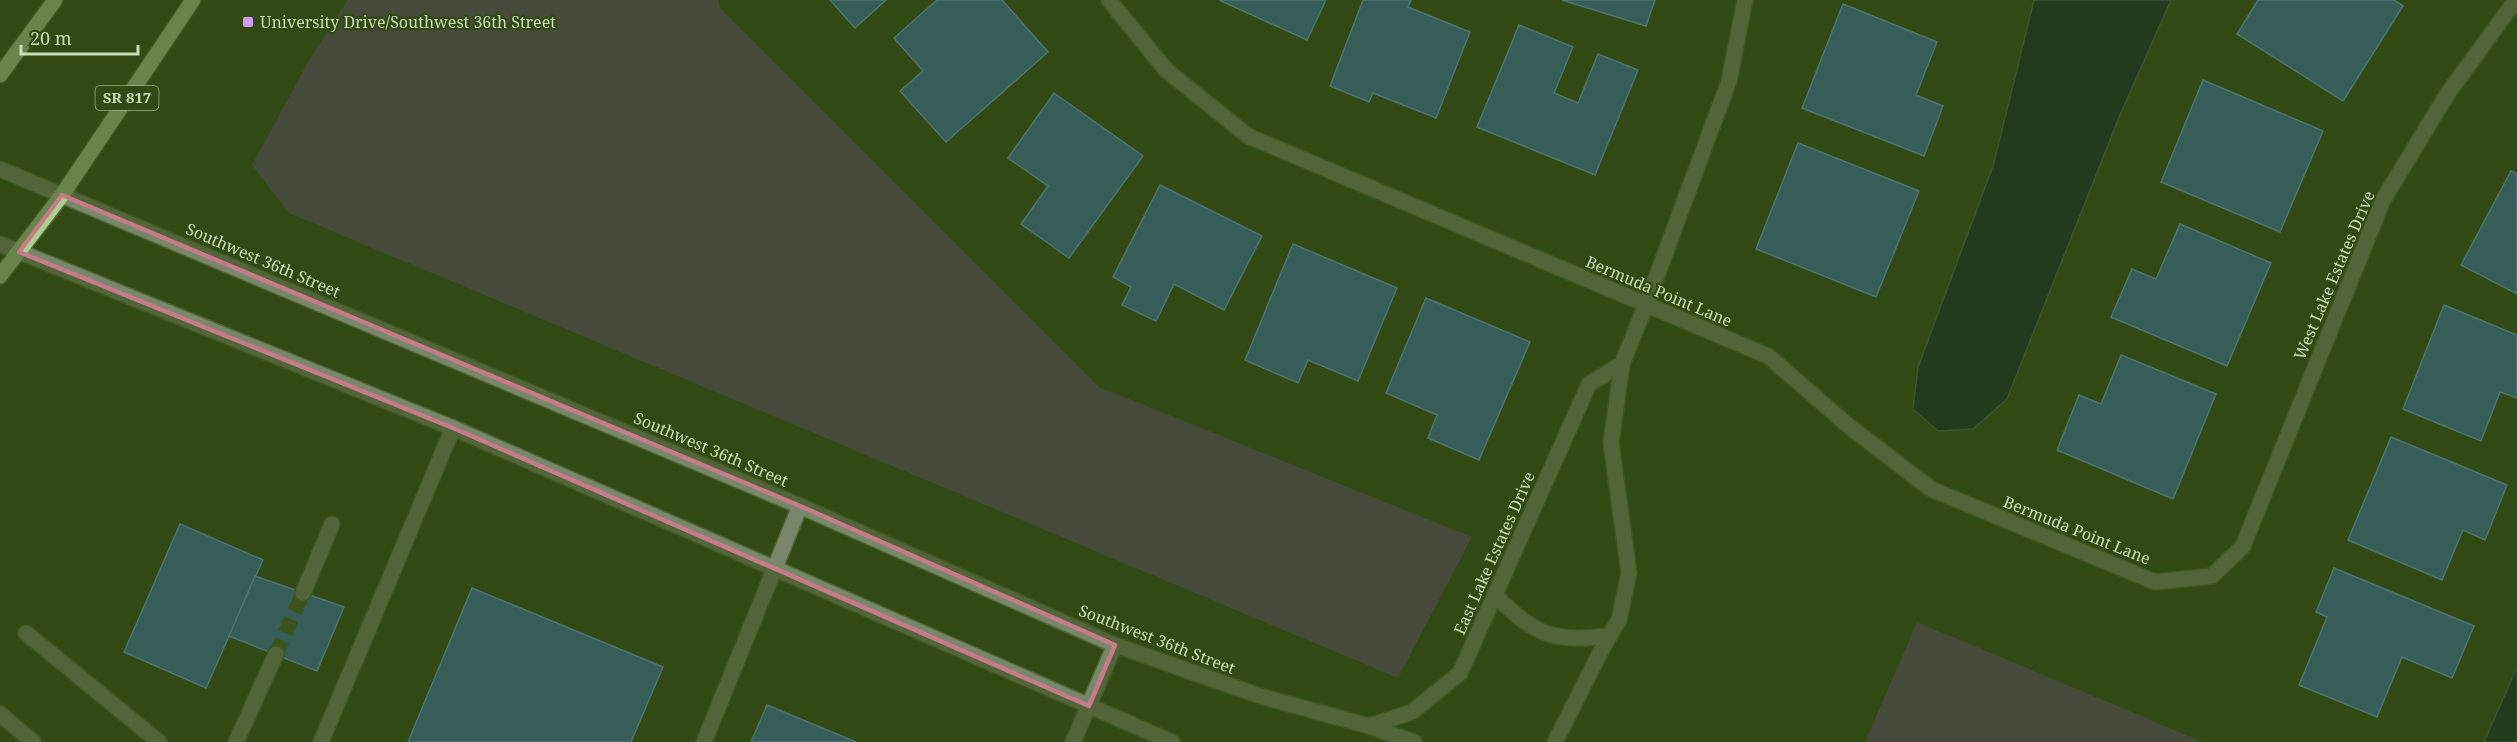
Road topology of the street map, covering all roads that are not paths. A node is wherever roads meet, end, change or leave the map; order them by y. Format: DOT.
graph roads {
  1 [pos="55,0"];
  2 [pos="193,0"];
  3 [pos="1109,0"];
  4 [pos="1745,0"];
  5 [pos="2516,0"];
  6 [pos="0,75"];
  7 [pos="0,169"];
  8 [pos="62,195"];
  9 [pos="0,244"];
  10 [pos="19,252"];
  11 [pos="0,276"];
  12 [pos="1646,305"];
  13 [pos="1622,364"];
  14 [pos="453,428"];
  15 [pos="801,506"];
  16 [pos="332,524"];
  17 [pos="776,567"];
  18 [pos="2212,576"];
  19 [pos="303,593"];
  20 [pos="1495,595"];
  21 [pos="26,633"];
  22 [pos="1609,636"];
  23 [pos="1114,645"];
  24 [pos="276,654"];
  25 [pos="1089,706"];
  26 [pos="0,714"];
  27 [pos="1369,726"];
  28 [pos="33,742"];
  29 [pos="159,742"];
  30 [pos="236,742"];
  31 [pos="321,742"];
  32 [pos="704,742"];
  33 [pos="1073,742"];
  34 [pos="1172,742"];
  35 [pos="1414,742"];
  36 [pos="1555,742"];
  1 -- 6 [label="main road"];
  2 -- 8 [label="main road, SR 817"];
  3 -- 12 [label="street, Bermuda Point Lane"];
  4 -- 12 [label="street"];
  5 -- 18 [label="street, West Lake Estates Drive"];
  7 -- 8 [label="street, Southwest 36th Street"];
  8 -- 10 [label="main road, SR 817"];
  8 -- 15 [label="street, Southwest 36th Street"];
  9 -- 10 [label="street"];
  10 -- 11 [label="main road, SR 817"];
  10 -- 14 [label="street"];
  12 -- 13 [label="street"];
  12 -- 18 [label="street, Bermuda Point Lane"];
  13 -- 20 [label="street, East Lake Estates Drive"];
  13 -- 22 [label="street"];
  14 -- 17 [label="street"];
  14 -- 31 [label="street"];
  15 -- 17 [label="street"];
  15 -- 23 [label="street, Southwest 36th Street"];
  16 -- 19 [label="street"];
  17 -- 25 [label="street"];
  17 -- 32 [label="street"];
  20 -- 22 [label="street"];
  20 -- 27 [label="street, East Lake Estates Drive"];
  21 -- 29 [label="street"];
  22 -- 36 [label="street"];
  23 -- 25 [label="street"];
  23 -- 27 [label="street, Southwest 36th Street"];
  24 -- 30 [label="street"];
  25 -- 33 [label="street"];
  25 -- 34 [label="street"];
  26 -- 28 [label="street"];
  27 -- 35 [label="street, Southwest 36th Street"];
}
